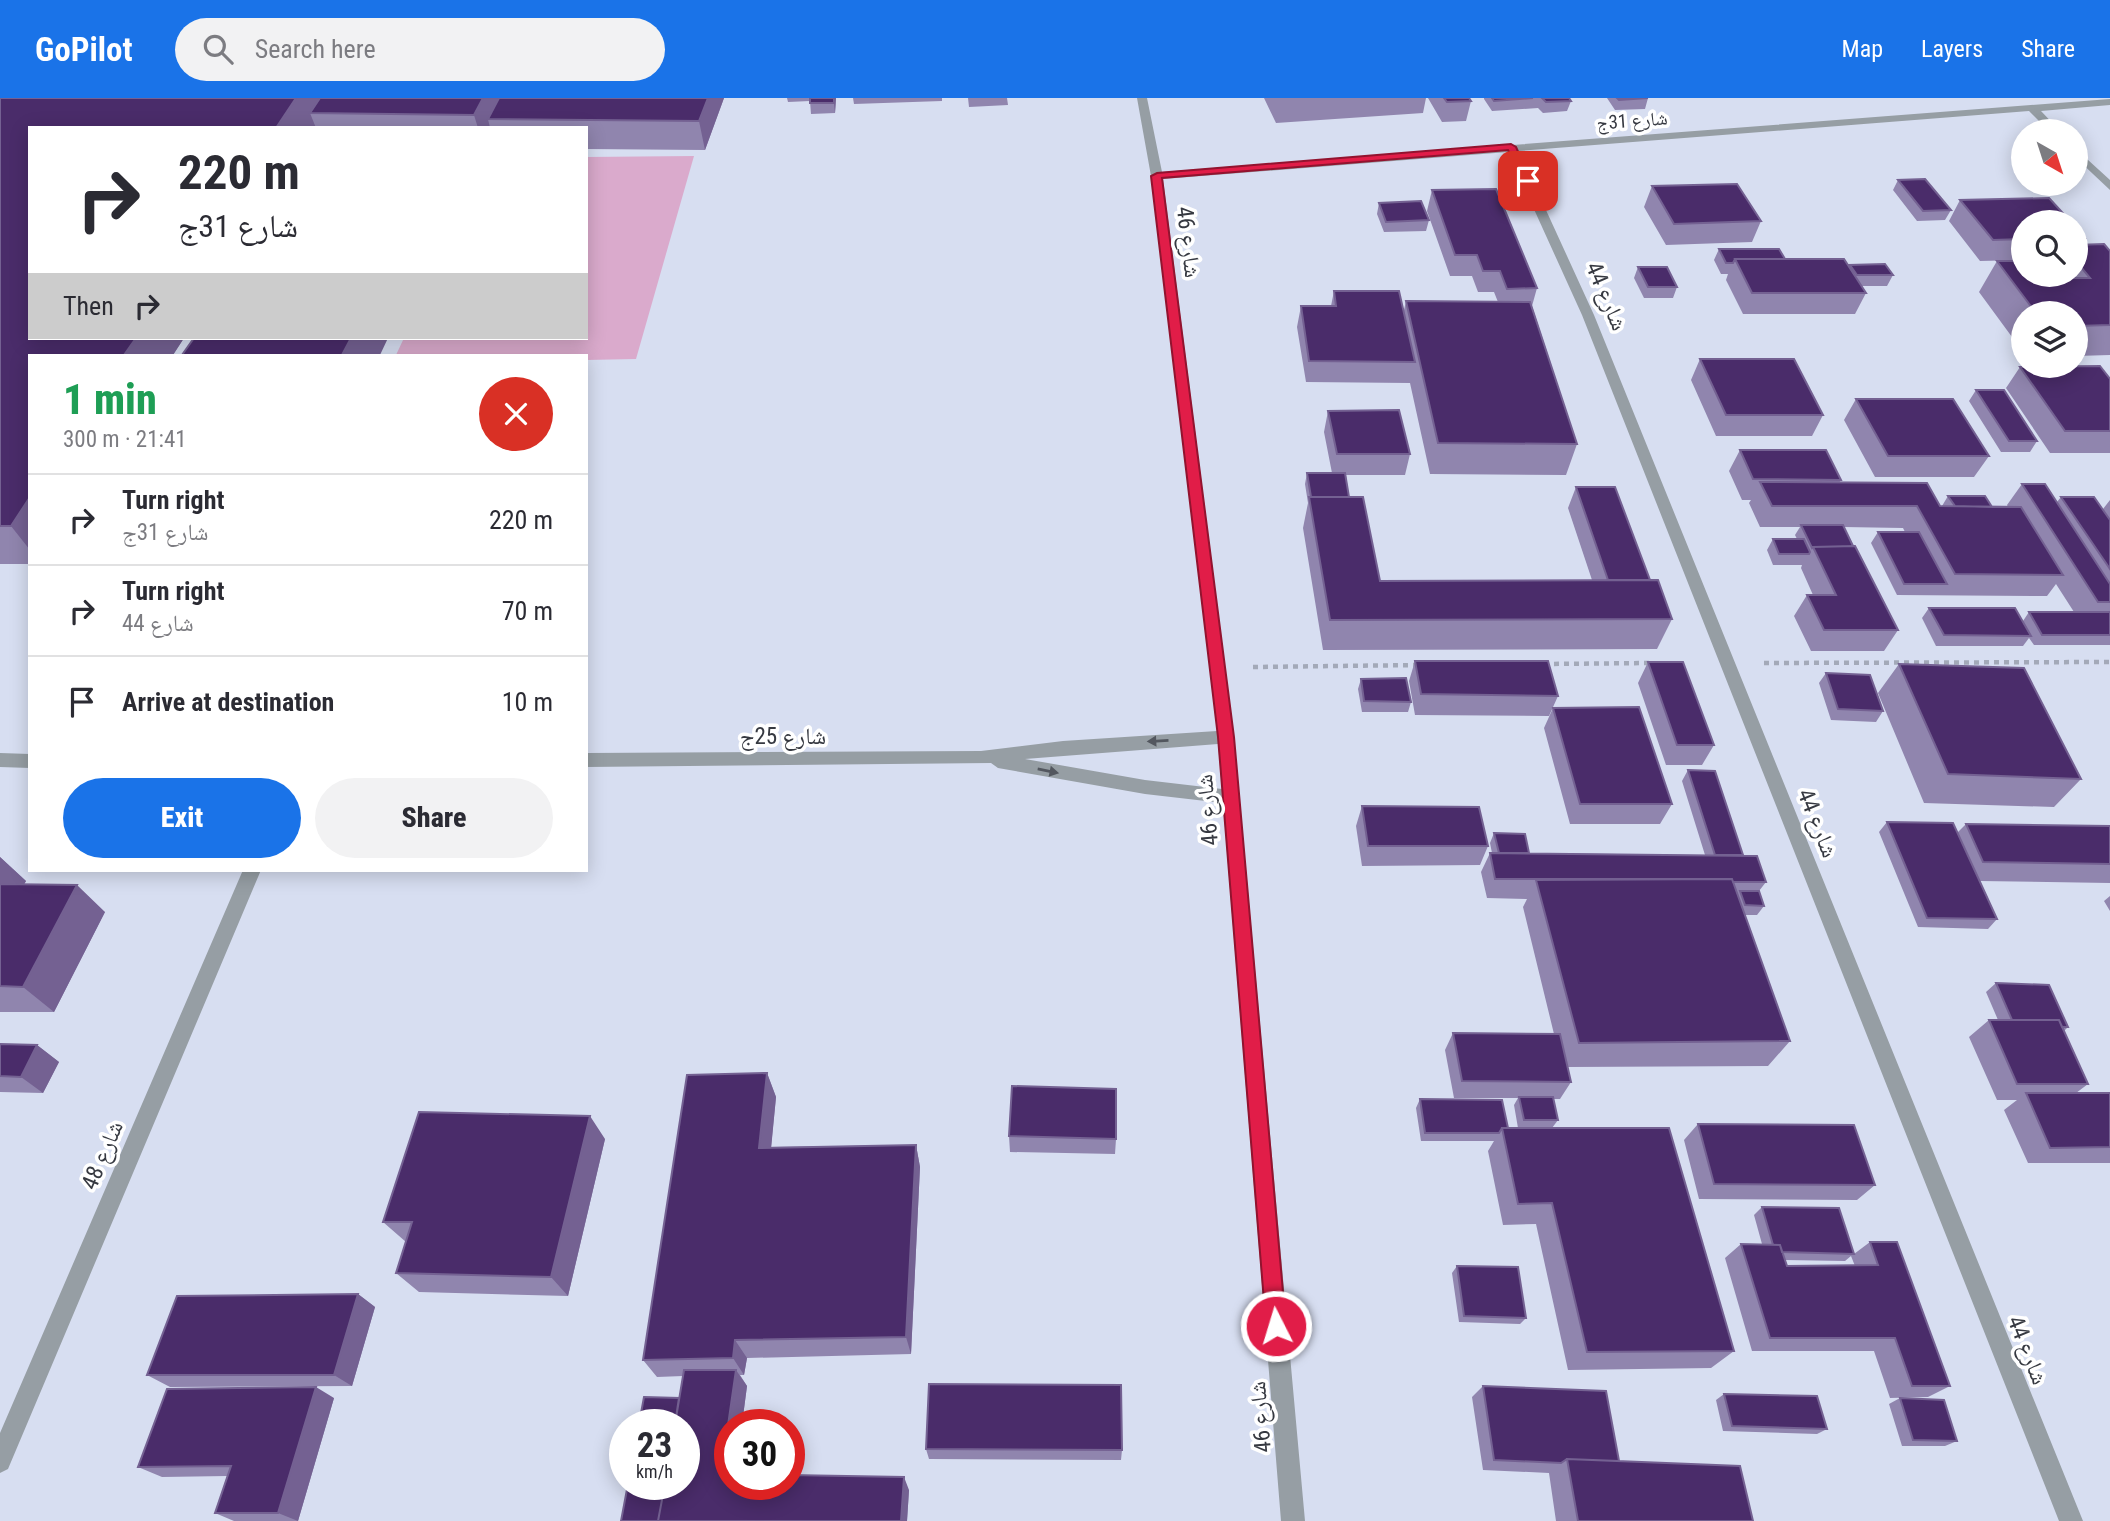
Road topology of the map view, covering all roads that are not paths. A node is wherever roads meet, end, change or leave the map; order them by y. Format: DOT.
graph roads {
  1 [pos="1142,98"];
  2 [pos="2110,102"];
  3 [pos="2032,108"];
  4 [pos="2043,119"];
  5 [pos="1511,147"];
  6 [pos="2088,164"];
  7 [pos="1157,176"];
  8 [pos="2110,187"];
  9 [pos="1226,737"];
  10 [pos="981,758"];
  11 [pos="588,760"];
  12 [pos="0,761"];
  13 [pos="28,761"];
  14 [pos="1230,797"];
  15 [pos="251,872"];
  16 [pos="0,1461"];
  17 [pos="1293,1521"];
  18 [pos="2070,1521"];
  1 -- 7 [label="street, شارع 46"];
  2 -- 3 [label="street, شارع 31ج"];
  3 -- 4 [label="street"];
  3 -- 5 [label="street, شارع 31ج"];
  5 -- 7 [label="street, شارع 31ج"];
  5 -- 18 [label="street, شارع 44"];
  6 -- 8 [label="street"];
  7 -- 9 [label="street, شارع 46"];
  9 -- 10 [label="street, شارع 25ج, one-way"];
  9 -- 14 [label="street, شارع 46"];
  10 -- 11 [label="street, شارع 25ج"];
  10 -- 14 [label="street, شارع 25ج, one-way"];
  12 -- 13 [label="street"];
  14 -- 17 [label="street, شارع 46"];
  15 -- 16 [label="street, شارع 48"];
}
